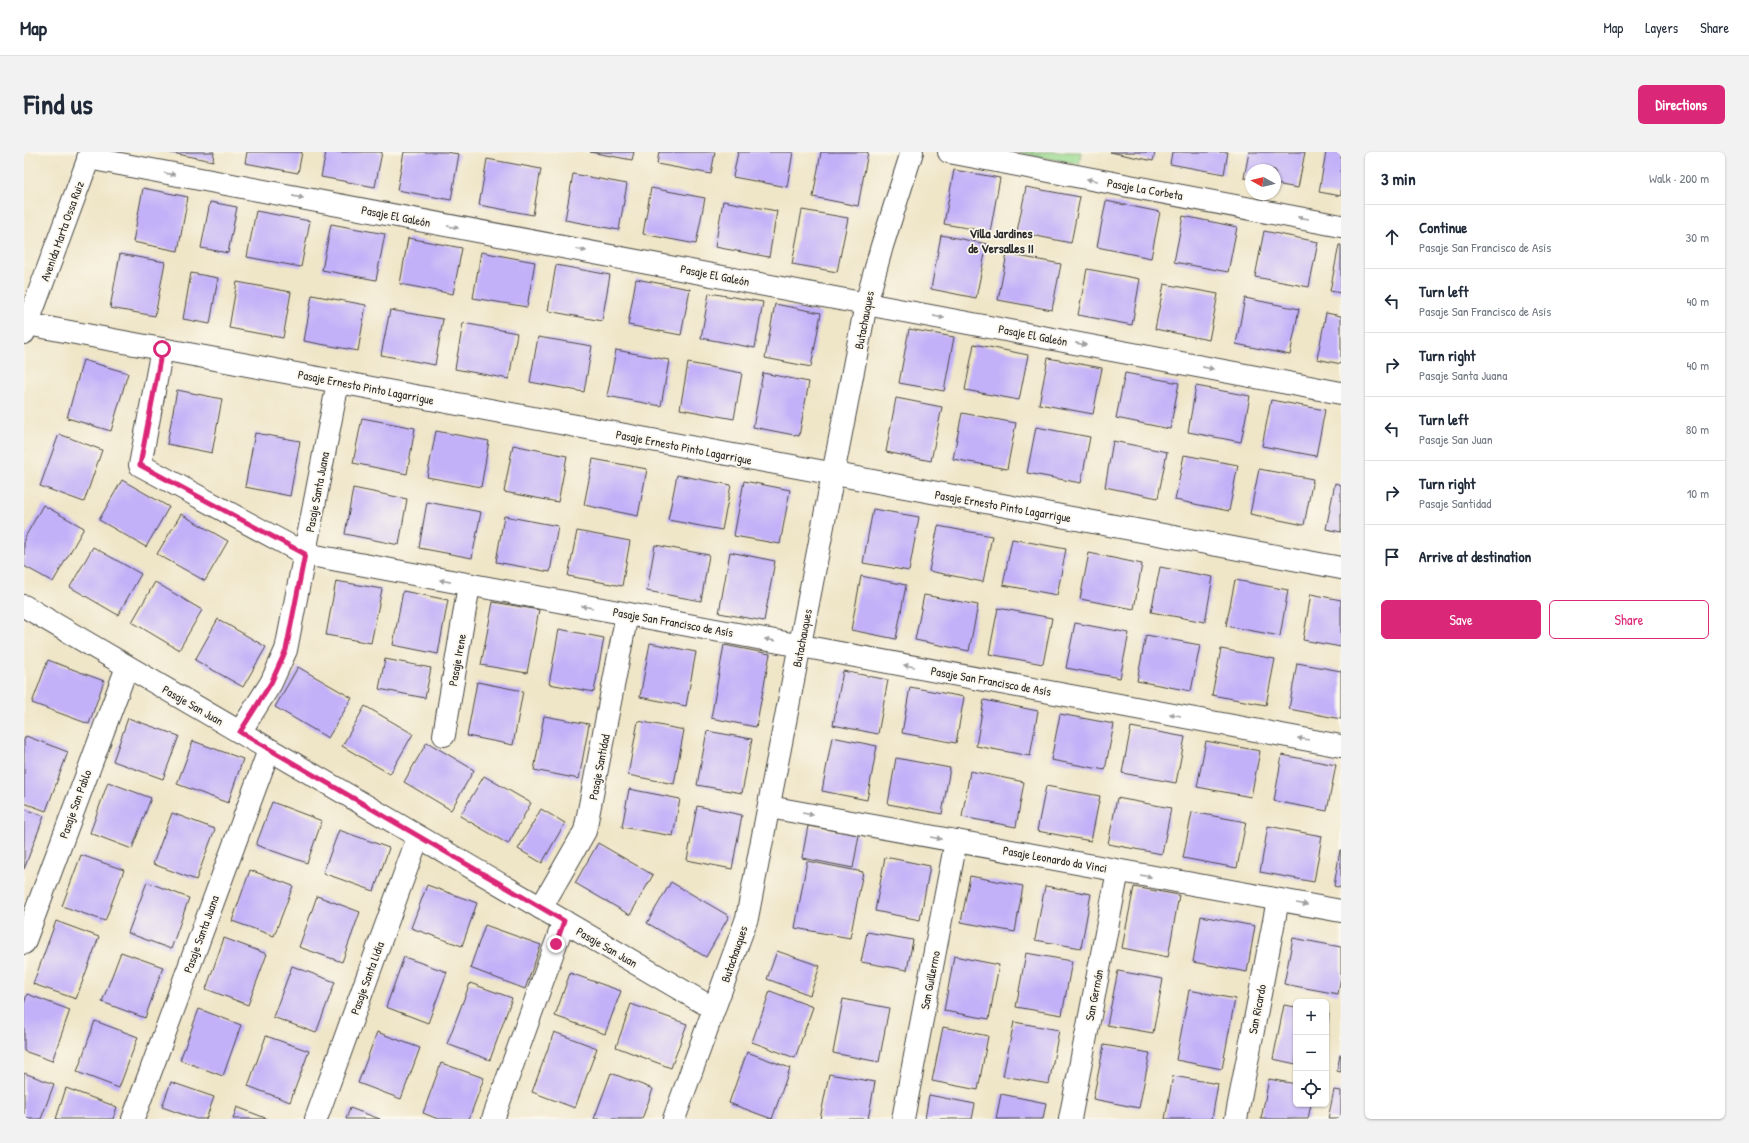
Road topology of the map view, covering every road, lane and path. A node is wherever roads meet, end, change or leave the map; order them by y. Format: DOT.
graph roads {
  1 [pos="912,152"];
  2 [pos="949,152"];
  3 [pos="90,155"];
  4 [pos="1341,226"];
  5 [pos="866,304"];
  6 [pos="26,329"];
  7 [pos="162,349"];
  8 [pos="338,382"];
  9 [pos="1341,393"];
  10 [pos="834,474"];
  11 [pos="305,554"];
  12 [pos="1341,568"];
  13 [pos="469,585"];
  14 [pos="24,606"];
  15 [pos="627,614"];
  16 [pos="801,646"];
  17 [pos="127,667"];
  18 [pos="240,732"];
  19 [pos="444,735"];
  20 [pos="1341,746"];
  21 [pos="269,750"];
  22 [pos="769,807"];
  23 [pos="418,836"];
  24 [pos="956,841"];
  25 [pos="1118,871"];
  26 [pos="1278,900"];
  27 [pos="541,908"];
  28 [pos="1341,911"];
  29 [pos="564,921"];
  30 [pos="24,943"];
  31 [pos="714,1009"];
  32 [pos="133,1119"];
  33 [pos="316,1119"];
  34 [pos="493,1119"];
  35 [pos="674,1119"];
  36 [pos="903,1119"];
  37 [pos="1070,1119"];
  38 [pos="1236,1119"];
  1 -- 5 [label="street, Butachauques"];
  4 -- 2 [label="street, Pasaje La Corbeta, one-way"];
  3 -- 5 [label="street, Pasaje El Galeón, one-way"];
  3 -- 6 [label="street, Avenida Marta Ossa Ruiz"];
  5 -- 9 [label="street, Pasaje El Galeón, one-way"];
  5 -- 10 [label="street, Butachauques"];
  6 -- 7 [label="street, Pasaje Ernesto Pinto Lagarrigue"];
  7 -- 8 [label="street, Pasaje Ernesto Pinto Lagarrigue"];
  7 -- 11 [label="street, Pasaje San Francisco de Asís"];
  8 -- 10 [label="street, Pasaje Ernesto Pinto Lagarrigue"];
  8 -- 11 [label="street, Pasaje Santa Juana"];
  10 -- 12 [label="street, Pasaje Ernesto Pinto Lagarrigue"];
  10 -- 16 [label="street, Butachauques"];
  13 -- 11 [label="street, Pasaje San Francisco de Asís, one-way"];
  11 -- 18 [label="street, Pasaje Santa Juana"];
  15 -- 13 [label="street, Pasaje San Francisco de Asís, one-way"];
  13 -- 19 [label="street, Pasaje Irene"];
  14 -- 17 [label="street, Pasaje San Juan"];
  16 -- 15 [label="street, Pasaje San Francisco de Asís, one-way"];
  15 -- 27 [label="street, Pasaje Santidad"];
  20 -- 16 [label="street, Pasaje San Francisco de Asís, one-way"];
  16 -- 22 [label="street, Butachauques"];
  17 -- 18 [label="street, Pasaje San Juan"];
  17 -- 30 [label="street, Pasaje San Pablo"];
  18 -- 21 [label="street, Pasaje San Juan"];
  21 -- 23 [label="street, Pasaje San Juan"];
  21 -- 32 [label="street, Pasaje Santa Juana"];
  22 -- 24 [label="street, Pasaje Leonardo da Vinci, one-way"];
  22 -- 31 [label="street, Butachauques"];
  23 -- 27 [label="street, Pasaje San Juan"];
  23 -- 33 [label="street, Pasaje Santa Lidia"];
  24 -- 25 [label="street, Pasaje Leonardo da Vinci"];
  24 -- 36 [label="street, San Guillermo"];
  25 -- 26 [label="street, Pasaje Leonardo da Vinci, one-way"];
  25 -- 37 [label="street, San Germán"];
  26 -- 28 [label="street, Pasaje Leonardo da Vinci, one-way"];
  26 -- 38 [label="street, San Ricardo"];
  27 -- 29 [label="street, Pasaje San Juan"];
  29 -- 31 [label="street, Pasaje San Juan"];
  29 -- 34 [label="street"];
  31 -- 35 [label="street, Butachauques"];
}
